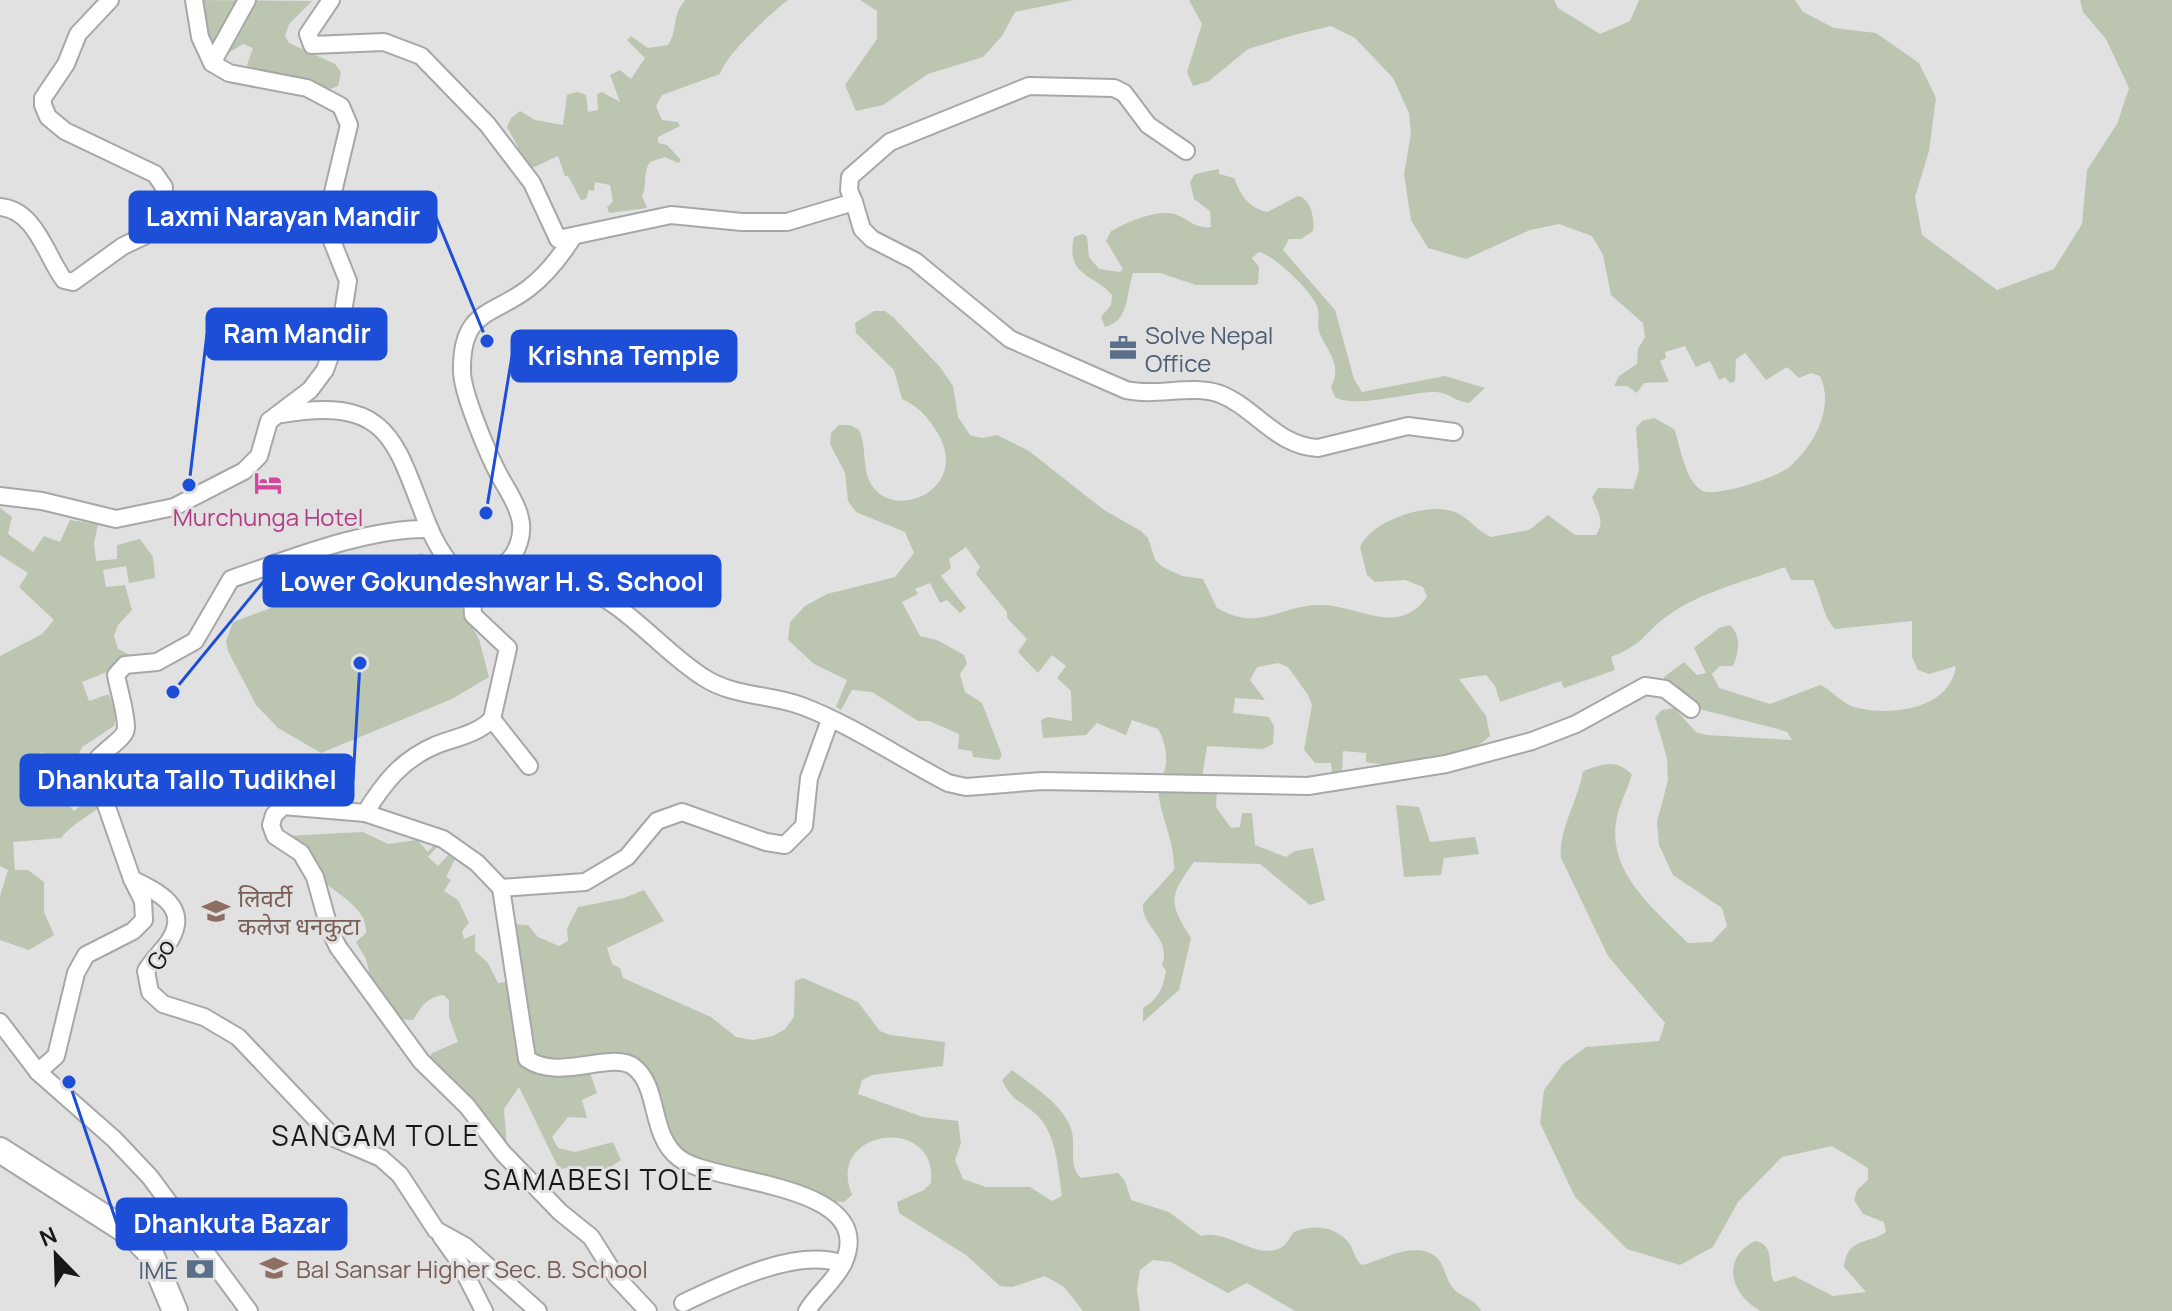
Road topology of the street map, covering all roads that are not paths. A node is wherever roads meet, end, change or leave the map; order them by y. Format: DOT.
graph roads {
  1 [pos="110,0"];
  2 [pos="194,0"];
  3 [pos="247,0"];
  4 [pos="331,0"];
  5 [pos="212,63"];
  6 [pos="1186,151"];
  7 [pos="854,202"];
  8 [pos="0,207"];
  9 [pos="573,237"];
  10 [pos="275,415"];
  11 [pos="1454,432"];
  12 [pos="0,496"];
  13 [pos="430,529"];
  14 [pos="457,571"];
  15 [pos="481,592"];
  16 [pos="1691,709"];
  17 [pos="492,719"];
  18 [pos="830,720"];
  19 [pos="529,766"];
  20 [pos="365,813"];
  21 [pos="132,879"];
  22 [pos="501,888"];
  23 [pos="0,1022"];
  24 [pos="38,1072"];
  25 [pos="0,1150"];
  26 [pos="436,1230"];
  27 [pos="843,1264"];
  28 [pos="683,1303"];
  29 [pos="175,1311"];
  30 [pos="249,1311"];
  31 [pos="484,1311"];
  32 [pos="538,1311"];
  33 [pos="648,1311"];
  34 [pos="807,1311"];
  1 -- 8 [label="street"];
  2 -- 5 [label="street"];
  3 -- 5 [label="street"];
  4 -- 9 [label="street"];
  5 -- 10 [label="street"];
  6 -- 7 [label="street"];
  7 -- 9 [label="street"];
  7 -- 11 [label="street"];
  9 -- 14 [label="street"];
  10 -- 12 [label="street"];
  10 -- 13 [label="street"];
  13 -- 14 [label="street"];
  13 -- 21 [label="street"];
  14 -- 15 [label="street"];
  15 -- 17 [label="street"];
  15 -- 18 [label="street"];
  16 -- 18 [label="street"];
  17 -- 19 [label="street"];
  17 -- 20 [label="street"];
  18 -- 22 [label="street"];
  20 -- 22 [label="street"];
  20 -- 33 [label="street"];
  21 -- 24 [label="street"];
  21 -- 26 [label="street, Go"];
  22 -- 27 [label="street"];
  23 -- 24 [label="street"];
  24 -- 30 [label="street"];
  25 -- 29 [label="main road"];
  26 -- 31 [label="street"];
  26 -- 32 [label="street, Go"];
  27 -- 28 [label="street"];
  27 -- 34 [label="street"];
}
